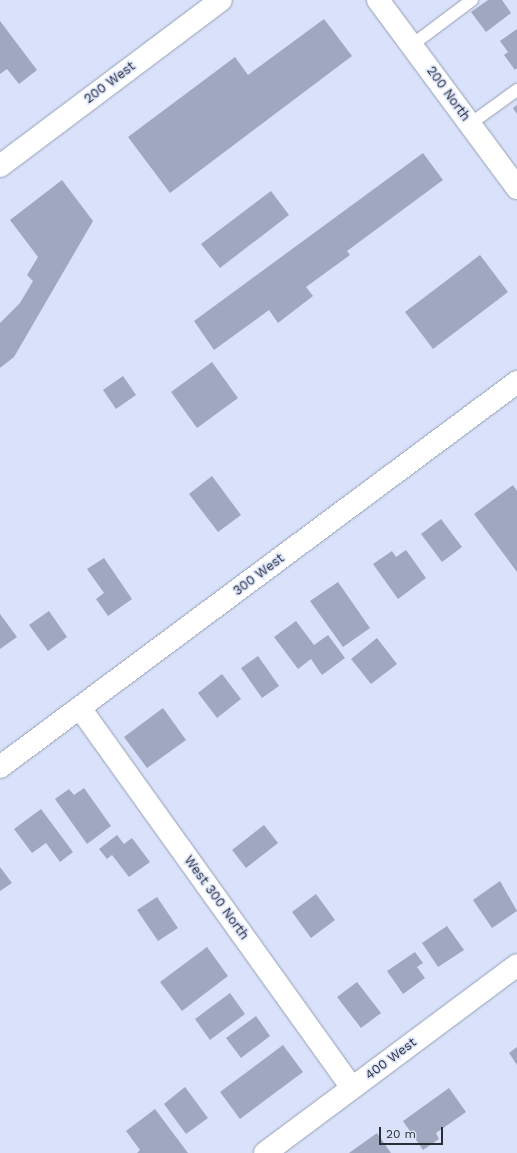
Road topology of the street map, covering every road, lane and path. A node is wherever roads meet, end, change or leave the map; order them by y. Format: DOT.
graph roads {
  1 [pos="221,0"];
  2 [pos="378,0"];
  3 [pos="472,0"];
  4 [pos="412,45"];
  5 [pos="517,90"];
  6 [pos="470,124"];
  7 [pos="0,166"];
  8 [pos="514,178"];
  9 [pos="517,382"];
  10 [pos="80,708"];
  11 [pos="0,767"];
  12 [pos="517,965"];
  13 [pos="352,1088"];
  14 [pos="265,1153"];
  1 -- 7 [label="street, 200 West"];
  2 -- 4 [label="street, 200 North"];
  3 -- 4 [label="lane"];
  4 -- 6 [label="street, 200 North"];
  5 -- 6 [label="lane"];
  6 -- 8 [label="street, 200 North"];
  9 -- 10 [label="street, 300 West"];
  10 -- 11 [label="street, 300 West"];
  10 -- 13 [label="street, West 300 North"];
  12 -- 13 [label="street, 400 West"];
  13 -- 14 [label="street, 400 West"];
}
